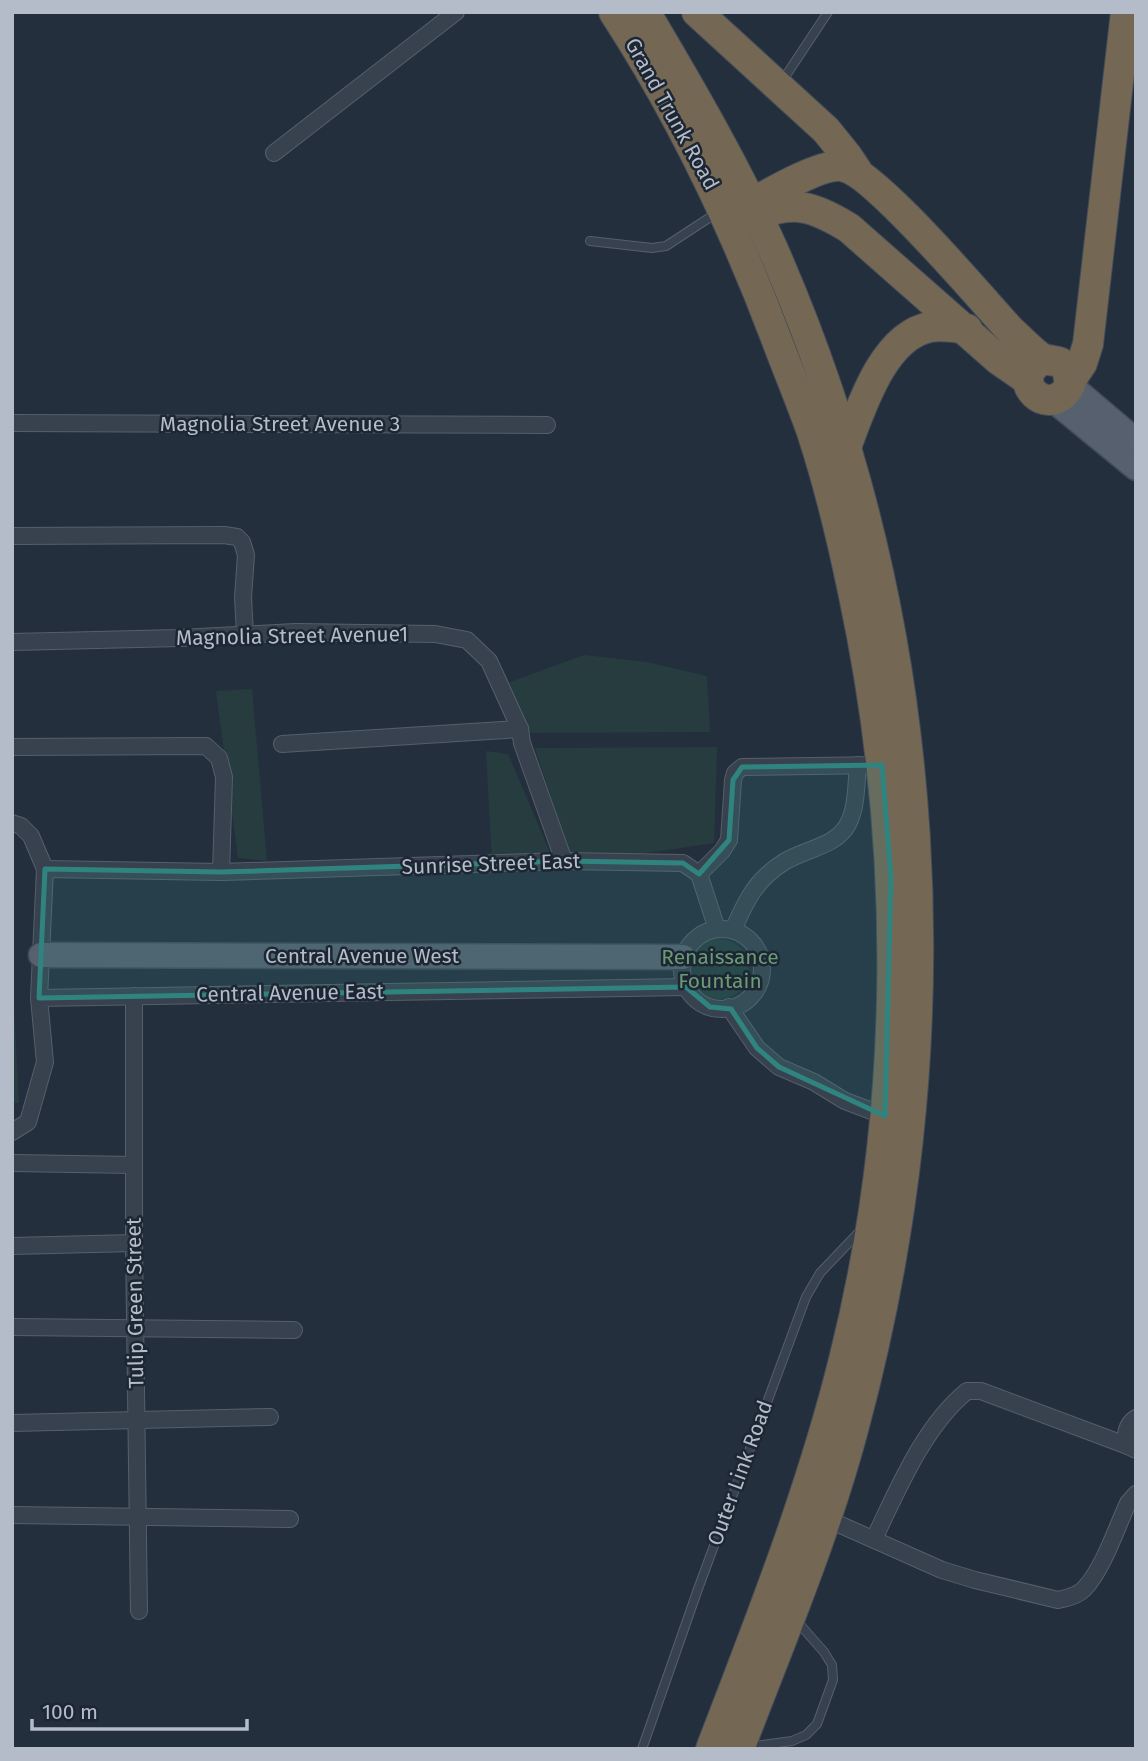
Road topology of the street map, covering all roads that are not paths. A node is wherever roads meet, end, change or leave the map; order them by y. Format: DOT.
graph roads {
  1 [pos="456,12"];
  2 [pos="614,12"];
  3 [pos="645,12"];
  4 [pos="697,12"];
  5 [pos="828,12"];
  6 [pos="1126,12"];
  7 [pos="778,87"];
  8 [pos="1126,88"];
  9 [pos="274,153"];
  10 [pos="857,171"];
  11 [pos="797,206"];
  12 [pos="738,215"];
  13 [pos="590,241"];
  14 [pos="774,253"];
  15 [pos="1091,321"];
  16 [pos="967,329"];
  17 [pos="1041,366"];
  18 [pos="1064,389"];
  19 [pos="12,423"];
  20 [pos="547,425"];
  21 [pos="1136,441"];
  22 [pos="846,447"];
  23 [pos="1136,468"];
  24 [pos="12,536"];
  25 [pos="245,635"];
  26 [pos="12,642"];
  27 [pos="520,729"];
  28 [pos="282,744"];
  29 [pos="12,747"];
  30 [pos="870,765"];
  31 [pos="12,823"];
  32 [pos="564,861"];
  33 [pos="45,869"];
  34 [pos="221,872"];
  35 [pos="699,874"];
  36 [pos="725,930"];
  37 [pos="41,955"];
  38 [pos="683,957"];
  39 [pos="686,987"];
  40 [pos="134,996"];
  41 [pos="39,998"];
  42 [pos="729,1007"];
  43 [pos="885,1116"];
  44 [pos="12,1132"];
  45 [pos="12,1163"];
  46 [pos="134,1165"];
  47 [pos="873,1218"];
  48 [pos="134,1244"];
  49 [pos="12,1247"];
  50 [pos="12,1327"];
  51 [pos="135,1328"];
  52 [pos="294,1329"];
  53 [pos="270,1417"];
  54 [pos="1136,1418"];
  55 [pos="136,1420"];
  56 [pos="12,1423"];
  57 [pos="1132,1448"];
  58 [pos="1136,1494"];
  59 [pos="12,1515"];
  60 [pos="138,1517"];
  61 [pos="825,1518"];
  62 [pos="290,1519"];
  63 [pos="874,1539"];
  64 [pos="139,1611"];
  65 [pos="791,1614"];
  66 [pos="642,1749"];
  67 [pos="711,1749"];
  68 [pos="739,1749"];
  1 -- 9 [label="street"];
  2 -- 12 [label="highway, Grand Trunk Road"];
  3 -- 12 [label="highway"];
  4 -- 7 [label="highway"];
  5 -- 7 [label="lane"];
  6 -- 8 [label="highway"];
  7 -- 10 [label="highway"];
  8 -- 15 [label="highway"];
  10 -- 12 [label="highway"];
  10 -- 17 [label="highway"];
  11 -- 12 [label="highway"];
  11 -- 14 [label="highway"];
  11 -- 16 [label="highway"];
  12 -- 13 [label="lane"];
  12 -- 14 [label="highway"];
  12 -- 30 [label="highway"];
  14 -- 22 [label="highway"];
  15 -- 17 [label="highway"];
  15 -- 18 [label="highway"];
  16 -- 17 [label="highway"];
  16 -- 22 [label="highway"];
  17 -- 18 [label="highway"];
  18 -- 21 [label="main road"];
  18 -- 23 [label="main road"];
  19 -- 20 [label="street, Magnolia Street Avenue 3"];
  22 -- 61 [label="highway"];
  24 -- 25 [label="street"];
  25 -- 26 [label="street, Magnolia Street Avenue1"];
  25 -- 27 [label="street, Magnolia Street Avenue1"];
  27 -- 28 [label="street"];
  27 -- 32 [label="street, Magnolia Street Avenue1"];
  29 -- 34 [label="street"];
  30 -- 35 [label="street"];
  30 -- 36 [label="street"];
  30 -- 43 [label="highway"];
  31 -- 33 [label="street"];
  32 -- 34 [label="street, Sunrise Street East"];
  32 -- 35 [label="street, Sunrise Street East"];
  33 -- 34 [label="street, Sunrise Street East"];
  33 -- 37 [label="street"];
  35 -- 36 [label="street"];
  36 -- 38 [label="street"];
  36 -- 42 [label="street"];
  37 -- 38 [label="main road, Central Avenue West"];
  37 -- 41 [label="street"];
  38 -- 39 [label="street"];
  39 -- 40 [label="street, Central Avenue East"];
  39 -- 42 [label="street"];
  40 -- 41 [label="street, Central Avenue East"];
  40 -- 46 [label="street, Tulip Green Street"];
  41 -- 44 [label="street"];
  42 -- 43 [label="street"];
  43 -- 47 [label="highway"];
  45 -- 46 [label="street"];
  46 -- 48 [label="street, Tulip Green Street"];
  47 -- 66 [label="lane, Outer Link Road"];
  47 -- 67 [label="highway"];
  48 -- 49 [label="street"];
  48 -- 51 [label="street, Tulip Green Street"];
  50 -- 51 [label="street"];
  51 -- 52 [label="street"];
  51 -- 55 [label="street, Tulip Green Street"];
  53 -- 55 [label="street"];
  54 -- 57 [label="street"];
  55 -- 56 [label="street"];
  55 -- 60 [label="street, Tulip Green Street"];
  57 -- 63 [label="street"];
  58 -- 63 [label="street"];
  59 -- 60 [label="street"];
  60 -- 62 [label="street"];
  60 -- 64 [label="street, Tulip Green Street"];
  61 -- 63 [label="street"];
  61 -- 65 [label="highway"];
  65 -- 68 [label="highway"];
  65 -- 68 [label="lane"];
}
